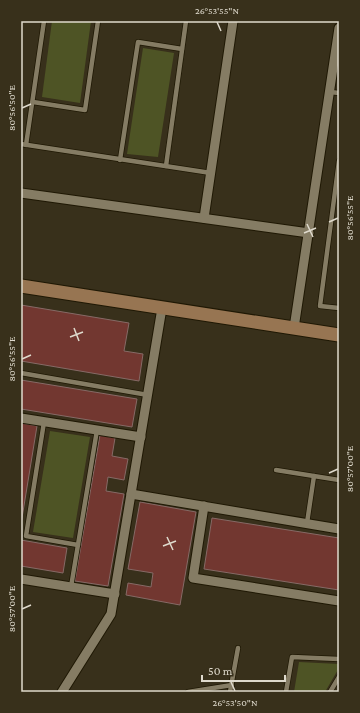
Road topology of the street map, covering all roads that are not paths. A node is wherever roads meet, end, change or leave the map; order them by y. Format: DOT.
graph roads {
  1 [pos="44,21"];
  2 [pos="98,21"];
  3 [pos="186,21"];
  4 [pos="233,21"];
  5 [pos="339,28"];
  6 [pos="182,49"];
  7 [pos="334,93"];
  8 [pos="32,102"];
  9 [pos="24,145"];
  10 [pos="120,160"];
  11 [pos="339,161"];
  12 [pos="166,166"];
  13 [pos="211,173"];
  14 [pos="21,193"];
  15 [pos="204,218"];
  16 [pos="308,233"];
  17 [pos="21,286"];
  18 [pos="162,308"];
  19 [pos="339,308"];
  20 [pos="294,328"];
  21 [pos="339,335"];
  22 [pos="21,373"];
  23 [pos="148,395"];
  24 [pos="21,418"];
  25 [pos="44,422"];
  26 [pos="96,430"];
  27 [pos="141,438"];
  28 [pos="276,470"];
  29 [pos="314,476"];
  30 [pos="339,480"];
  31 [pos="131,494"];
  32 [pos="204,506"];
  33 [pos="307,523"];
  34 [pos="339,529"];
  35 [pos="78,545"];
  36 [pos="21,579"];
  37 [pos="72,587"];
  38 [pos="115,594"];
  39 [pos="339,600"];
  40 [pos="238,648"];
  41 [pos="339,659"];
  42 [pos="339,677"];
  43 [pos="232,685"];
  44 [pos="62,692"];
  45 [pos="188,692"];
  46 [pos="230,692"];
  47 [pos="286,692"];
  48 [pos="330,692"];
  1 -- 8 [label="lane"];
  2 -- 8 [label="lane"];
  3 -- 6 [label="lane"];
  4 -- 13 [label="street"];
  5 -- 7 [label="street"];
  6 -- 10 [label="lane"];
  6 -- 12 [label="lane"];
  7 -- 16 [label="street"];
  8 -- 9 [label="lane"];
  9 -- 10 [label="lane"];
  10 -- 12 [label="lane"];
  11 -- 19 [label="lane"];
  12 -- 13 [label="lane"];
  13 -- 15 [label="street"];
  14 -- 15 [label="street"];
  15 -- 16 [label="street"];
  16 -- 20 [label="street"];
  17 -- 18 [label="street"];
  18 -- 20 [label="street"];
  18 -- 23 [label="street"];
  20 -- 21 [label="street"];
  22 -- 23 [label="lane"];
  23 -- 27 [label="street"];
  24 -- 25 [label="street"];
  25 -- 26 [label="street"];
  25 -- 35 [label="lane"];
  26 -- 27 [label="street"];
  26 -- 35 [label="lane"];
  27 -- 31 [label="street"];
  28 -- 29 [label="lane"];
  29 -- 30 [label="lane"];
  29 -- 33 [label="lane"];
  31 -- 32 [label="street"];
  31 -- 38 [label="street"];
  32 -- 33 [label="street"];
  32 -- 39 [label="street"];
  33 -- 34 [label="street"];
  35 -- 37 [label="lane"];
  36 -- 37 [label="street"];
  37 -- 38 [label="street"];
  38 -- 44 [label="street"];
  40 -- 43 [label="lane"];
  41 -- 47 [label="lane"];
  42 -- 48 [label="lane"];
  43 -- 45 [label="lane"];
  43 -- 46 [label="lane"];
}
